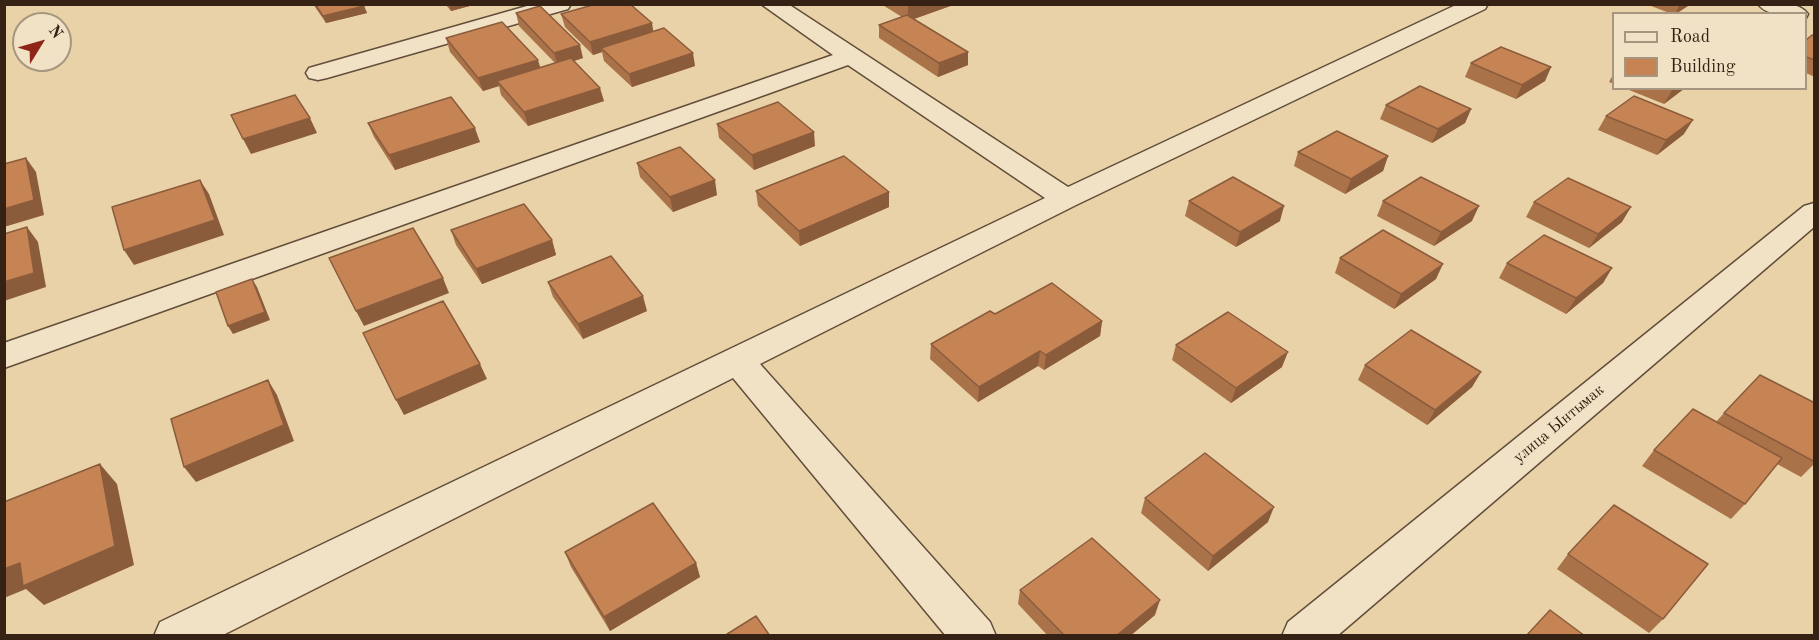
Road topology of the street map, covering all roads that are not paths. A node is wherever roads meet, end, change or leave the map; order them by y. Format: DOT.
graph roads {
  1 [pos="560,4"];
  2 [pos="772,4"];
  3 [pos="1477,4"];
  4 [pos="1769,4"];
  5 [pos="1791,12"];
  6 [pos="849,57"];
  7 [pos="318,73"];
  8 [pos="1066,199"];
  9 [pos="1815,212"];
  10 [pos="4,356"];
  11 [pos="737,360"];
  12 [pos="176,636"];
  13 [pos="974,636"];
  14 [pos="1304,636"];
  1 -- 7 [label="street"];
  2 -- 6 [label="street"];
  3 -- 8 [label="street"];
  4 -- 5 [label="street"];
  6 -- 8 [label="street"];
  6 -- 10 [label="street"];
  8 -- 11 [label="street"];
  9 -- 14 [label="street, улица Ынтымак"];
  11 -- 12 [label="street"];
  11 -- 13 [label="street"];
}
